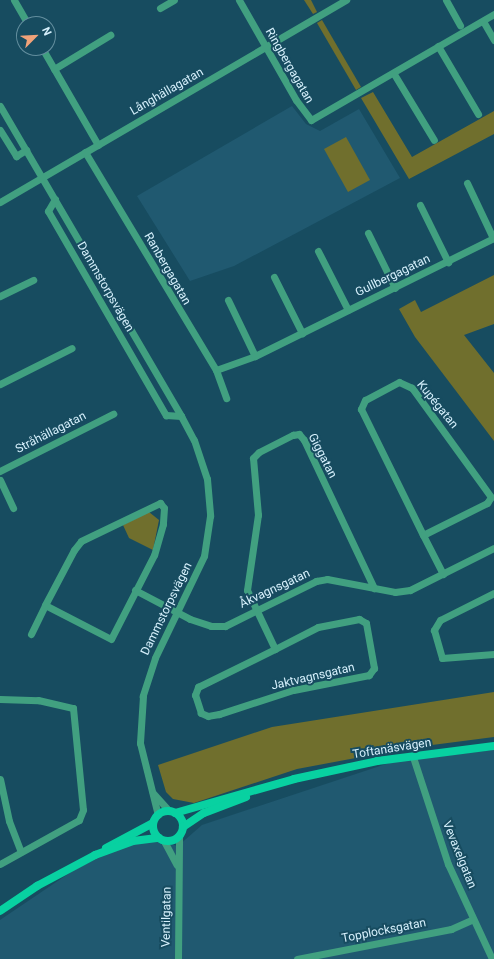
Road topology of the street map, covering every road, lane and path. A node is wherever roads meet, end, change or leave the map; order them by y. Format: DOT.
graph roads {
  1 [pos="14,0"];
  2 [pos="174,0"];
  3 [pos="239,0"];
  4 [pos="346,0"];
  5 [pos="446,0"];
  6 [pos="160,8"];
  7 [pos="494,14"];
  8 [pos="23,16"];
  9 [pos="483,21"];
  10 [pos="460,25"];
  11 [pos="110,35"];
  12 [pos="494,40"];
  13 [pos="438,46"];
  14 [pos="265,47"];
  15 [pos="47,56"];
  16 [pos="54,69"];
  17 [pos="394,74"];
  18 [pos="0,106"];
  19 [pos="478,114"];
  20 [pos="0,130"];
  21 [pos="434,140"];
  22 [pos="98,145"];
  23 [pos="26,150"];
  24 [pos="85,152"];
  25 [pos="42,178"];
  26 [pos="467,183"];
  27 [pos="55,199"];
  28 [pos="0,202"];
  29 [pos="420,205"];
  30 [pos="368,233"];
  31 [pos="494,238"];
  32 [pos="318,251"];
  33 [pos="448,262"];
  34 [pos="274,277"];
  35 [pos="33,280"];
  36 [pos="395,288"];
  37 [pos="0,296"];
  38 [pos="228,300"];
  39 [pos="348,310"];
  40 [pos="302,333"];
  41 [pos="72,348"];
  42 [pos="254,356"];
  43 [pos="216,370"];
  44 [pos="0,384"];
  45 [pos="226,398"];
  46 [pos="113,414"];
  47 [pos="181,416"];
  48 [pos="0,471"];
  49 [pos="0,480"];
  50 [pos="13,508"];
  51 [pos="423,535"];
  52 [pos="494,548"];
  53 [pos="443,574"];
  54 [pos="374,588"];
  55 [pos="135,590"];
  56 [pos="494,593"];
  57 [pos="45,605"];
  58 [pos="256,609"];
  59 [pos="179,612"];
  60 [pos="31,634"];
  61 [pos="275,649"];
  62 [pos="494,654"];
  63 [pos="0,699"];
  64 [pos="494,746"];
  65 [pos="413,757"];
  66 [pos="0,779"];
  67 [pos="294,779"];
  68 [pos="151,791"];
  69 [pos="172,812"];
  70 [pos="158,815"];
  71 [pos="153,823"];
  72 [pos="183,827"];
  73 [pos="179,836"];
  74 [pos="161,840"];
  75 [pos="21,852"];
  76 [pos="95,855"];
  77 [pos="0,864"];
  78 [pos="179,875"];
  79 [pos="1,909"];
  80 [pos="473,919"];
  81 [pos="178,959"];
  82 [pos="297,959"];
  83 [pos="492,959"];
  1 -- 8 [label="street"];
  2 -- 6 [label="street"];
  3 -- 14 [label="street, Ringbergagatan"];
  4 -- 14 [label="street, Långhällagatan"];
  5 -- 10 [label="street"];
  7 -- 9 [label="street, Ringbergagatan"];
  9 -- 12 [label="street"];
  9 -- 13 [label="street, Ringbergagatan"];
  11 -- 16 [label="street"];
  13 -- 17 [label="street, Ringbergagatan"];
  13 -- 19 [label="street"];
  14 -- 17 [label="street, Ringbergagatan"];
  14 -- 22 [label="street, Långhällagatan"];
  15 -- 16 [label="street"];
  16 -- 22 [label="street"];
  17 -- 21 [label="street"];
  18 -- 23 [label="street, Dammstorpsvägen"];
  20 -- 23 [label="street"];
  22 -- 24 [label="street, Långhällagatan"];
  23 -- 25 [label="street, Dammstorpsvägen"];
  24 -- 25 [label="street, Långhällagatan"];
  24 -- 43 [label="street, Ranbergagatan"];
  25 -- 27 [label="street, Dammstorpsvägen"];
  25 -- 28 [label="street, Långhällagatan"];
  26 -- 31 [label="street, Gullbergagatan"];
  27 -- 47 [label="street, Dammstorpsvägen"];
  27 -- 47 [label="street, Dammstorpsvägen"];
  29 -- 33 [label="street, Gullbergagatan"];
  30 -- 36 [label="street"];
  31 -- 33 [label="street, Gullbergagatan"];
  32 -- 39 [label="street, Gullbergagatan"];
  33 -- 36 [label="street, Gullbergagatan"];
  34 -- 40 [label="street"];
  35 -- 37 [label="street"];
  36 -- 39 [label="street, Gullbergagatan"];
  38 -- 42 [label="street"];
  39 -- 40 [label="street, Gullbergagatan"];
  40 -- 42 [label="street, Gullbergagatan"];
  41 -- 44 [label="street"];
  42 -- 43 [label="street, Gullbergagatan"];
  43 -- 45 [label="street, Ranbergagatan"];
  46 -- 48 [label="street, Stråhällagatan"];
  47 -- 59 [label="street, Dammstorpsvägen"];
  49 -- 50 [label="street"];
  51 -- 51 [label="street, Kupégatan"];
  51 -- 53 [label="street, Kupégatan"];
  52 -- 53 [label="street, Åkvagnsgatan"];
  53 -- 54 [label="street, Åkvagnsgatan"];
  54 -- 58 [label="street, Åkvagnsgatan"];
  54 -- 58 [label="street, Giggatan"];
  55 -- 57 [label="street"];
  55 -- 57 [label="street"];
  55 -- 59 [label="street, Åkvagnsgatan"];
  56 -- 62 [label="street"];
  57 -- 60 [label="street"];
  58 -- 59 [label="street, Åkvagnsgatan"];
  58 -- 61 [label="street"];
  59 -- 68 [label="street, Dammstorpsvägen"];
  61 -- 61 [label="street, Jaktvagnsgatan"];
  63 -- 75 [label="street"];
  64 -- 65 [label="street, Toftanäsvägen"];
  65 -- 67 [label="street, Toftanäsvägen"];
  65 -- 80 [label="street, Vevaxelgatan"];
  66 -- 75 [label="street"];
  67 -- 69 [label="street, Toftanäsvägen"];
  67 -- 72 [label="street, Toftanäsvägen"];
  68 -- 69 [label="street, Dammstorpsvägen"];
  68 -- 70 [label="street, Dammstorpsvägen"];
  69 -- 70 [label="street, Toftanäsvägen"];
  69 -- 72 [label="street"];
  70 -- 71 [label="street"];
  71 -- 74 [label="street"];
  71 -- 76 [label="street"];
  72 -- 73 [label="street"];
  73 -- 74 [label="street"];
  73 -- 78 [label="street, Ventilgatan"];
  74 -- 76 [label="street"];
  74 -- 78 [label="street, Ventilgatan"];
  75 -- 77 [label="street"];
  76 -- 79 [label="street"];
  78 -- 81 [label="street, Ventilgatan"];
  80 -- 82 [label="street, Topplocksgatan"];
  80 -- 83 [label="street, Vevaxelgatan"];
}
